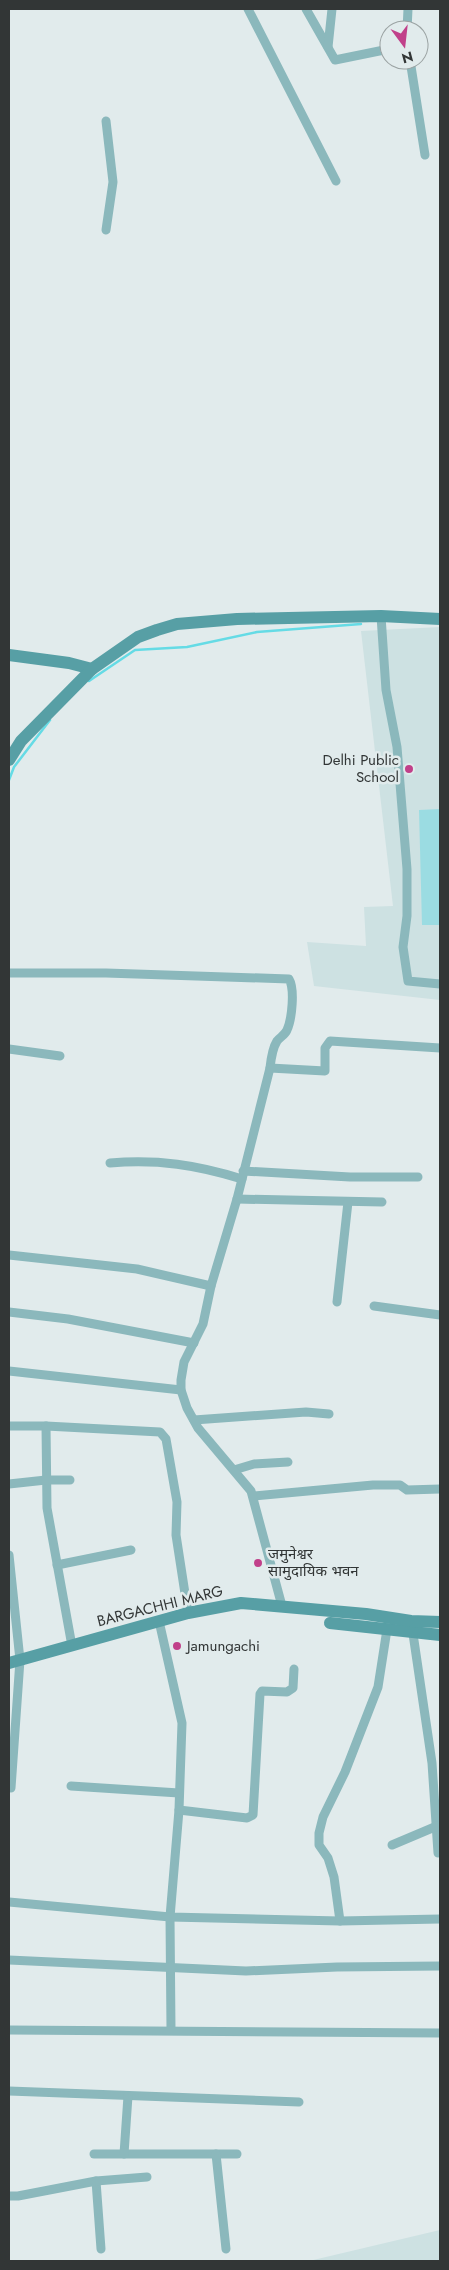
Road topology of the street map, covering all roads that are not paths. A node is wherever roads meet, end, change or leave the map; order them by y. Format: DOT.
graph roads {
  1 [pos="248,9"];
  2 [pos="306,9"];
  3 [pos="332,9"];
  4 [pos="328,47"];
  5 [pos="379,51"];
  6 [pos="412,70"];
  7 [pos="106,121"];
  8 [pos="425,155"];
  9 [pos="336,181"];
  10 [pos="106,230"];
  11 [pos="381,616"];
  12 [pos="440,619"];
  13 [pos="9,655"];
  14 [pos="92,669"];
  15 [pos="13,744"];
  16 [pos="9,760"];
  17 [pos="9,973"];
  18 [pos="440,984"];
  19 [pos="440,1048"];
  20 [pos="9,1049"];
  21 [pos="60,1056"];
  22 [pos="270,1068"];
  23 [pos="110,1162"];
  24 [pos="243,1175"];
  25 [pos="418,1177"];
  26 [pos="237,1198"];
  27 [pos="348,1202"];
  28 [pos="382,1202"];
  29 [pos="9,1255"];
  30 [pos="210,1286"];
  31 [pos="337,1302"];
  32 [pos="374,1306"];
  33 [pos="9,1312"];
  34 [pos="440,1315"];
  35 [pos="194,1343"];
  36 [pos="9,1371"];
  37 [pos="181,1390"];
  38 [pos="329,1414"];
  39 [pos="194,1420"];
  40 [pos="9,1426"];
  41 [pos="46,1426"];
  42 [pos="288,1462"];
  43 [pos="234,1470"];
  44 [pos="46,1480"];
  45 [pos="70,1480"];
  46 [pos="9,1484"];
  47 [pos="440,1489"];
  48 [pos="253,1496"];
  49 [pos="131,1550"];
  50 [pos="9,1556"];
  51 [pos="57,1565"];
  52 [pos="282,1606"];
  53 [pos="188,1613"];
  54 [pos="159,1621"];
  55 [pos="440,1622"];
  56 [pos="330,1623"];
  57 [pos="388,1624"];
  58 [pos="412,1627"];
  59 [pos="440,1635"];
  60 [pos="72,1646"];
  61 [pos="14,1662"];
  62 [pos="294,1669"];
  63 [pos="71,1786"];
  64 [pos="11,1788"];
  65 [pos="178,1793"];
  66 [pos="179,1810"];
  67 [pos="436,1826"];
  68 [pos="392,1845"];
  69 [pos="438,1853"];
  70 [pos="9,1902"];
  71 [pos="170,1917"];
  72 [pos="440,1919"];
  73 [pos="340,1921"];
  74 [pos="9,1960"];
  75 [pos="440,1966"];
  76 [pos="169,1969"];
  77 [pos="9,2030"];
  78 [pos="170,2030"];
  79 [pos="440,2033"];
  80 [pos="9,2091"];
  81 [pos="128,2096"];
  82 [pos="299,2102"];
  83 [pos="94,2154"];
  84 [pos="124,2154"];
  85 [pos="216,2154"];
  86 [pos="237,2154"];
  87 [pos="147,2177"];
  88 [pos="96,2181"];
  89 [pos="9,2196"];
  90 [pos="226,2249"];
  91 [pos="101,2250"];
  1 -- 9 [label="street"];
  2 -- 4 [label="street"];
  3 -- 4 [label="street"];
  4 -- 5 [label="street"];
  6 -- 8 [label="street"];
  7 -- 10 [label="street"];
  11 -- 12 [label="street"];
  11 -- 14 [label="street"];
  11 -- 18 [label="street"];
  13 -- 14 [label="street"];
  14 -- 15 [label="street"];
  15 -- 16 [label="street"];
  17 -- 22 [label="street"];
  19 -- 22 [label="street"];
  20 -- 21 [label="street"];
  22 -- 24 [label="street"];
  23 -- 24 [label="street"];
  24 -- 25 [label="street"];
  24 -- 26 [label="street"];
  26 -- 27 [label="street"];
  26 -- 30 [label="street"];
  27 -- 28 [label="street"];
  27 -- 31 [label="street"];
  29 -- 30 [label="street"];
  30 -- 35 [label="street"];
  32 -- 34 [label="street"];
  33 -- 35 [label="street"];
  35 -- 37 [label="street"];
  36 -- 37 [label="street"];
  37 -- 39 [label="street"];
  38 -- 39 [label="street"];
  39 -- 43 [label="street"];
  40 -- 41 [label="street"];
  41 -- 44 [label="street"];
  41 -- 53 [label="street"];
  42 -- 43 [label="street"];
  43 -- 48 [label="street"];
  44 -- 45 [label="street"];
  44 -- 46 [label="street"];
  44 -- 51 [label="street"];
  47 -- 48 [label="street"];
  48 -- 52 [label="street"];
  49 -- 51 [label="street"];
  50 -- 61 [label="street"];
  51 -- 60 [label="street"];
  52 -- 53 [label="street, BARGACHHI MARG"];
  52 -- 57 [label="street, BARGACHHI MARG"];
  53 -- 54 [label="street, BARGACHHI MARG"];
  54 -- 60 [label="street, BARGACHHI MARG"];
  54 -- 65 [label="street"];
  55 -- 58 [label="street, BARGACHHI MARG"];
  56 -- 57 [label="street"];
  57 -- 58 [label="street, BARGACHHI MARG"];
  57 -- 73 [label="street"];
  58 -- 59 [label="street"];
  58 -- 67 [label="street"];
  60 -- 61 [label="street, BARGACHHI MARG"];
  61 -- 64 [label="street"];
  62 -- 66 [label="street"];
  63 -- 65 [label="street"];
  65 -- 66 [label="street"];
  66 -- 71 [label="street"];
  67 -- 68 [label="street"];
  67 -- 69 [label="street"];
  70 -- 71 [label="street"];
  71 -- 73 [label="street"];
  71 -- 76 [label="street"];
  72 -- 73 [label="street"];
  74 -- 76 [label="street"];
  75 -- 76 [label="street"];
  76 -- 78 [label="street"];
  77 -- 78 [label="street"];
  78 -- 79 [label="street"];
  80 -- 81 [label="street"];
  81 -- 82 [label="street"];
  81 -- 84 [label="street"];
  83 -- 84 [label="street"];
  84 -- 85 [label="street"];
  85 -- 86 [label="street"];
  85 -- 90 [label="street"];
  87 -- 88 [label="street"];
  88 -- 89 [label="street"];
  88 -- 91 [label="street"];
}
